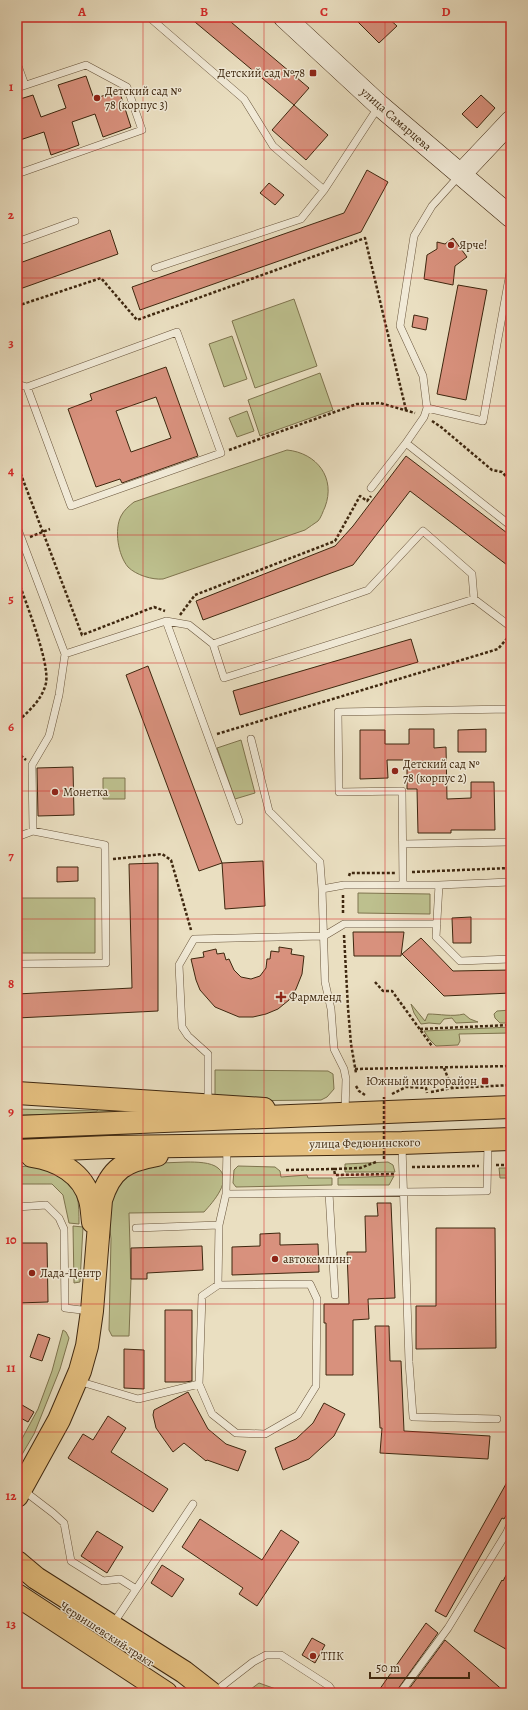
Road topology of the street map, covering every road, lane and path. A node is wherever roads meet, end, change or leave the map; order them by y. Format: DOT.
graph roads {
  1 [pos="149,17"];
  2 [pos="284,17"];
  3 [pos="17,63"];
  4 [pos="25,85"];
  5 [pos="17,88"];
  6 [pos="379,105"];
  7 [pos="511,121"];
  8 [pos="17,174"];
  9 [pos="461,174"];
  10 [pos="324,190"];
  11 [pos="511,217"];
  12 [pos="75,221"];
  13 [pos="17,242"];
  14 [pos="511,267"];
  15 [pos="155,268"];
  16 [pos="17,306"];
  17 [pos="17,384"];
  18 [pos="27,387"];
  19 [pos="427,408"];
  20 [pos="406,410"];
  21 [pos="424,417"];
  22 [pos="406,443"];
  23 [pos="221,453"];
  24 [pos="17,464"];
  25 [pos="511,482"];
  26 [pos="371,491"];
  27 [pos="511,526"];
  28 [pos="17,527"];
  29 [pos="50,529"];
  30 [pos="43,532"];
  31 [pos="22,540"];
  32 [pos="17,577"];
  33 [pos="474,599"];
  34 [pos="167,611"];
  35 [pos="173,614"];
  36 [pos="166,621"];
  37 [pos="511,627"];
  38 [pos="511,634"];
  39 [pos="213,644"];
  40 [pos="65,654"];
  41 [pos="511,720"];
  42 [pos="17,722"];
  43 [pos="208,737"];
  44 [pos="251,739"];
  45 [pos="239,821"];
  46 [pos="33,831"];
  47 [pos="17,837"];
  48 [pos="511,842"];
  49 [pos="403,844"];
  50 [pos="105,860"];
  51 [pos="511,868"];
  52 [pos="403,872"];
  53 [pos="511,882"];
  54 [pos="344,885"];
  55 [pos="403,885"];
  56 [pos="439,885"];
  57 [pos="322,889"];
  58 [pos="344,924"];
  59 [pos="437,924"];
  60 [pos="324,936"];
  61 [pos="194,939"];
  62 [pos="511,959"];
  63 [pos="17,964"];
  64 [pos="375,982"];
  65 [pos="511,1025"];
  66 [pos="420,1029"];
  67 [pos="432,1046"];
  68 [pos="511,1066"];
  69 [pos="444,1068"];
  70 [pos="344,1069"];
  71 [pos="356,1069"];
  72 [pos="356,1076"];
  73 [pos="356,1083"];
  74 [pos="511,1084"];
  75 [pos="452,1088"];
  76 [pos="17,1093"];
  77 [pos="428,1093"];
  78 [pos="398,1095"];
  79 [pos="422,1095"];
  80 [pos="371,1096"];
  81 [pos="377,1096"];
  82 [pos="207,1105"];
  83 [pos="511,1107"];
  84 [pos="345,1113"];
  85 [pos="323,1114"];
  86 [pos="17,1127"];
  87 [pos="511,1139"];
  88 [pos="488,1141"];
  89 [pos="402,1143"];
  90 [pos="223,1145"];
  91 [pos="17,1151"];
  92 [pos="17,1154"];
  93 [pos="334,1169"];
  94 [pos="403,1192"];
  95 [pos="329,1193"];
  96 [pos="226,1194"];
  97 [pos="17,1207"];
  98 [pos="219,1225"];
  99 [pos="136,1228"];
  100 [pos="96,1247"];
  101 [pos="218,1285"];
  102 [pos="335,1295"];
  103 [pos="92,1311"];
  104 [pos="76,1381"];
  105 [pos="199,1384"];
  106 [pos="497,1420"];
  107 [pos="18,1492"];
  108 [pos="193,1504"];
  109 [pos="511,1522"];
  110 [pos="17,1562"];
  111 [pos="17,1576"];
  112 [pos="136,1589"];
  113 [pos="17,1595"];
  114 [pos="17,1609"];
  115 [pos="109,1630"];
  116 [pos="150,1693"];
  117 [pos="166,1693"];
  118 [pos="196,1693"];
  119 [pos="211,1693"];
  120 [pos="216,1693"];
  121 [pos="334,1693"];
  122 [pos="400,1693"];
  1 -- 10 [label="lane"];
  2 -- 6 [label="street, улица Самарцева"];
  3 -- 4 [label="lane"];
  4 -- 5 [label="lane"];
  4 -- 8 [label="lane"];
  6 -- 9 [label="street, улица Самарцева"];
  6 -- 10 [label="lane"];
  7 -- 9 [label="street"];
  9 -- 11 [label="street, улица Самарцева"];
  9 -- 19 [label="lane"];
  10 -- 15 [label="lane"];
  12 -- 13 [label="lane"];
  14 -- 19 [label="lane"];
  16 -- 20 [label="path"];
  17 -- 18 [label="lane"];
  18 -- 23 [label="lane"];
  18 -- 23 [label="lane"];
  19 -- 21 [label="lane"];
  20 -- 21 [label="path"];
  20 -- 23 [label="path"];
  21 -- 22 [label="lane"];
  21 -- 25 [label="path"];
  22 -- 26 [label="lane"];
  22 -- 27 [label="lane"];
  24 -- 30 [label="path"];
  26 -- 35 [label="path"];
  28 -- 31 [label="lane"];
  29 -- 30 [label="path"];
  30 -- 31 [label="path"];
  30 -- 34 [label="path"];
  31 -- 40 [label="lane"];
  32 -- 42 [label="path"];
  33 -- 37 [label="lane"];
  33 -- 39 [label="lane"];
  33 -- 39 [label="lane"];
  36 -- 39 [label="lane"];
  36 -- 40 [label="lane"];
  36 -- 43 [label="lane"];
  38 -- 43 [label="path"];
  40 -- 46 [label="lane"];
  41 -- 49 [label="lane"];
  43 -- 45 [label="lane"];
  44 -- 57 [label="lane"];
  46 -- 47 [label="lane"];
  46 -- 50 [label="lane"];
  48 -- 49 [label="lane"];
  49 -- 52 [label="lane"];
  50 -- 61 [label="path"];
  50 -- 63 [label="lane"];
  51 -- 52 [label="path"];
  52 -- 54 [label="path"];
  52 -- 55 [label="lane"];
  53 -- 56 [label="lane"];
  54 -- 55 [label="lane"];
  54 -- 57 [label="lane"];
  54 -- 58 [label="path"];
  55 -- 56 [label="lane"];
  56 -- 59 [label="lane"];
  57 -- 60 [label="lane"];
  58 -- 59 [label="lane"];
  58 -- 60 [label="lane"];
  58 -- 71 [label="path"];
  59 -- 62 [label="lane"];
  60 -- 61 [label="lane"];
  60 -- 70 [label="lane"];
  61 -- 82 [label="lane"];
  64 -- 66 [label="path"];
  65 -- 66 [label="path"];
  66 -- 67 [label="path"];
  68 -- 69 [label="path"];
  69 -- 71 [label="path"];
  69 -- 75 [label="path"];
  70 -- 71 [label="path"];
  70 -- 84 [label="lane"];
  71 -- 72 [label="path"];
  73 -- 80 [label="path"];
  74 -- 75 [label="path"];
  75 -- 77 [label="path"];
  76 -- 82 [label="main road"];
  77 -- 79 [label="path"];
  77 -- 93 [label="path, bridge"];
  78 -- 81 [label="path"];
  82 -- 85 [label="main road"];
  83 -- 84 [label="main road"];
  84 -- 85 [label="main road"];
  85 -- 86 [label="main road"];
  87 -- 88 [label="main road, улица Федюнинского"];
  88 -- 89 [label="main road, улица Федюнинского"];
  88 -- 94 [label="lane"];
  89 -- 90 [label="main road, улица Федюнинского"];
  89 -- 94 [label="lane"];
  90 -- 91 [label="main road"];
  90 -- 96 [label="lane"];
  90 -- 100 [label="main road"];
  92 -- 100 [label="main road"];
  94 -- 95 [label="lane"];
  94 -- 106 [label="lane"];
  95 -- 96 [label="lane"];
  95 -- 102 [label="lane"];
  96 -- 98 [label="lane"];
  97 -- 103 [label="lane"];
  98 -- 99 [label="lane"];
  98 -- 101 [label="lane"];
  100 -- 103 [label="main road"];
  101 -- 105 [label="lane"];
  101 -- 105 [label="lane"];
  103 -- 104 [label="main road"];
  104 -- 105 [label="lane"];
  104 -- 107 [label="main road"];
  107 -- 112 [label="lane"];
  108 -- 112 [label="lane"];
  109 -- 122 [label="lane"];
  110 -- 115 [label="main road"];
  111 -- 115 [label="main road, Червишевский тракт"];
  112 -- 115 [label="lane"];
  113 -- 117 [label="main road, Червишевский тракт"];
  114 -- 116 [label="main road"];
  115 -- 118 [label="main road, Червишевский тракт"];
  115 -- 119 [label="main road"];
  120 -- 121 [label="lane"];
}
